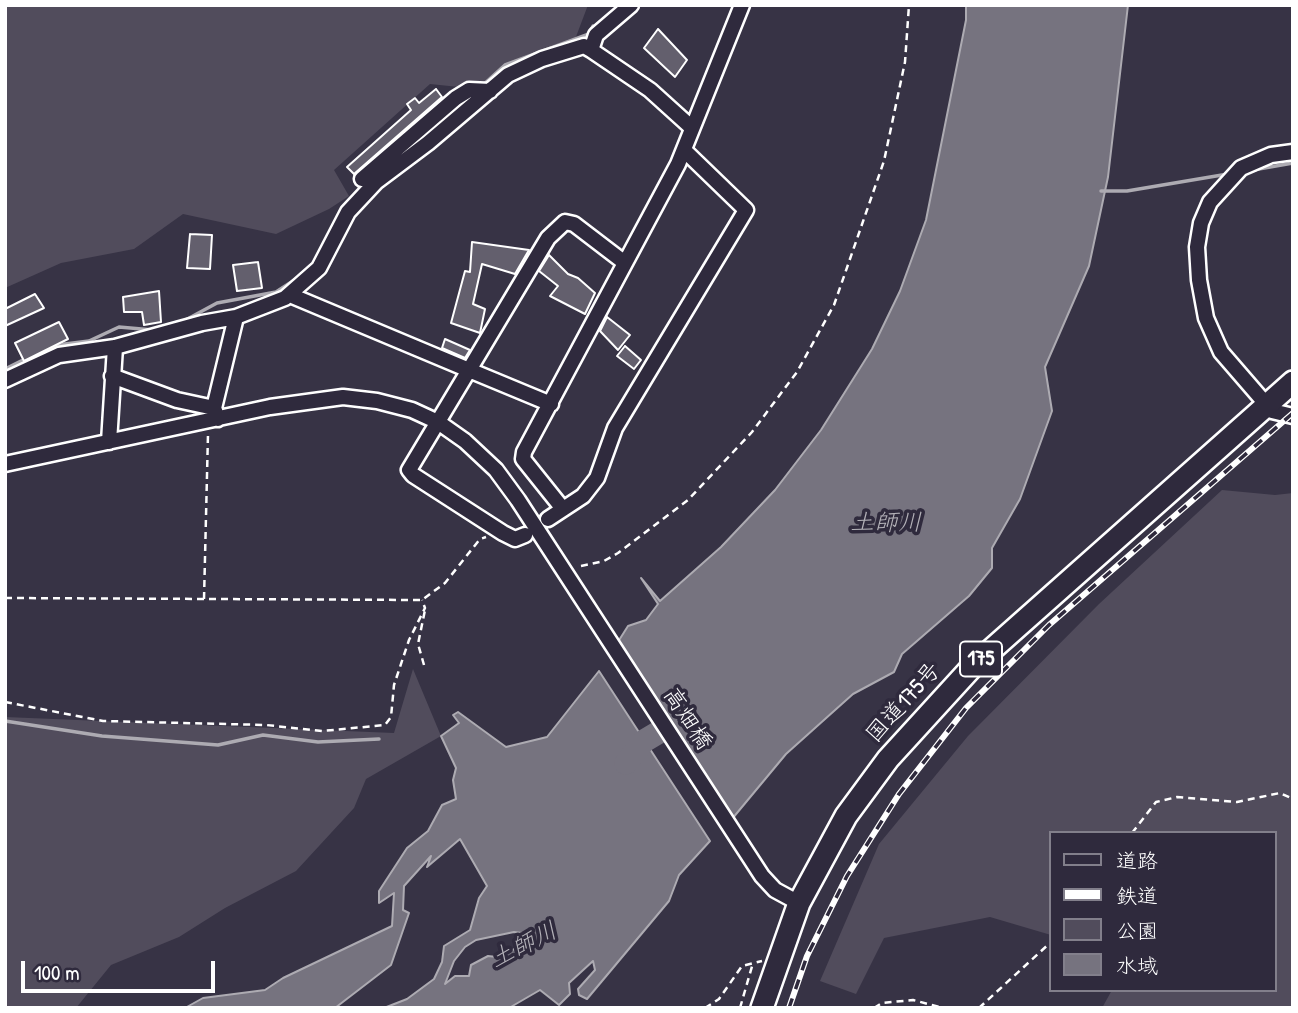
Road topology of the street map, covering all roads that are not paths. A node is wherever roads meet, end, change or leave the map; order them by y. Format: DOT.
graph roads {
  1 [pos="631,5"];
  2 [pos="742,5"];
  3 [pos="591,50"];
  4 [pos="490,91"];
  5 [pos="692,128"];
  6 [pos="684,150"];
  7 [pos="1293,152"];
  8 [pos="362,179"];
  9 [pos="625,263"];
  10 [pos="290,295"];
  11 [pos="236,317"];
  12 [pos="116,347"];
  13 [pos="469,370"];
  14 [pos="112,376"];
  15 [pos="5,380"];
  16 [pos="1293,382"];
  17 [pos="551,404"];
  18 [pos="1267,406"];
  19 [pos="1293,416"];
  20 [pos="213,419"];
  21 [pos="438,422"];
  22 [pos="109,442"];
  23 [pos="5,464"];
  24 [pos="563,509"];
  25 [pos="548,519"];
  26 [pos="525,535"];
  27 [pos="799,903"];
  28 [pos="762,1008"];
  1 -- 3 [label="street"];
  2 -- 5 [label="street"];
  3 -- 4 [label="street"];
  3 -- 5 [label="street"];
  4 -- 8 [label="street"];
  4 -- 10 [label="street"];
  5 -- 6 [label="street"];
  6 -- 9 [label="street"];
  6 -- 24 [label="street"];
  7 -- 18 [label="street"];
  9 -- 13 [label="street"];
  9 -- 17 [label="street"];
  10 -- 11 [label="street"];
  10 -- 13 [label="street"];
  11 -- 12 [label="street"];
  11 -- 20 [label="street"];
  12 -- 14 [label="street"];
  12 -- 15 [label="street"];
  13 -- 17 [label="street"];
  13 -- 21 [label="street"];
  14 -- 20 [label="street"];
  14 -- 22 [label="street"];
  16 -- 18 [label="highway, 国道175号 / 175"];
  17 -- 24 [label="street"];
  18 -- 19 [label="street"];
  18 -- 27 [label="highway, 国道175号 / 175"];
  20 -- 21 [label="street, 高畑橋"];
  20 -- 22 [label="street, 高畑橋"];
  21 -- 26 [label="street"];
  21 -- 27 [label="street, 高畑橋"];
  22 -- 23 [label="street, 高畑橋"];
  24 -- 25 [label="street"];
  27 -- 28 [label="highway, 国道175号 / 175"];
}
